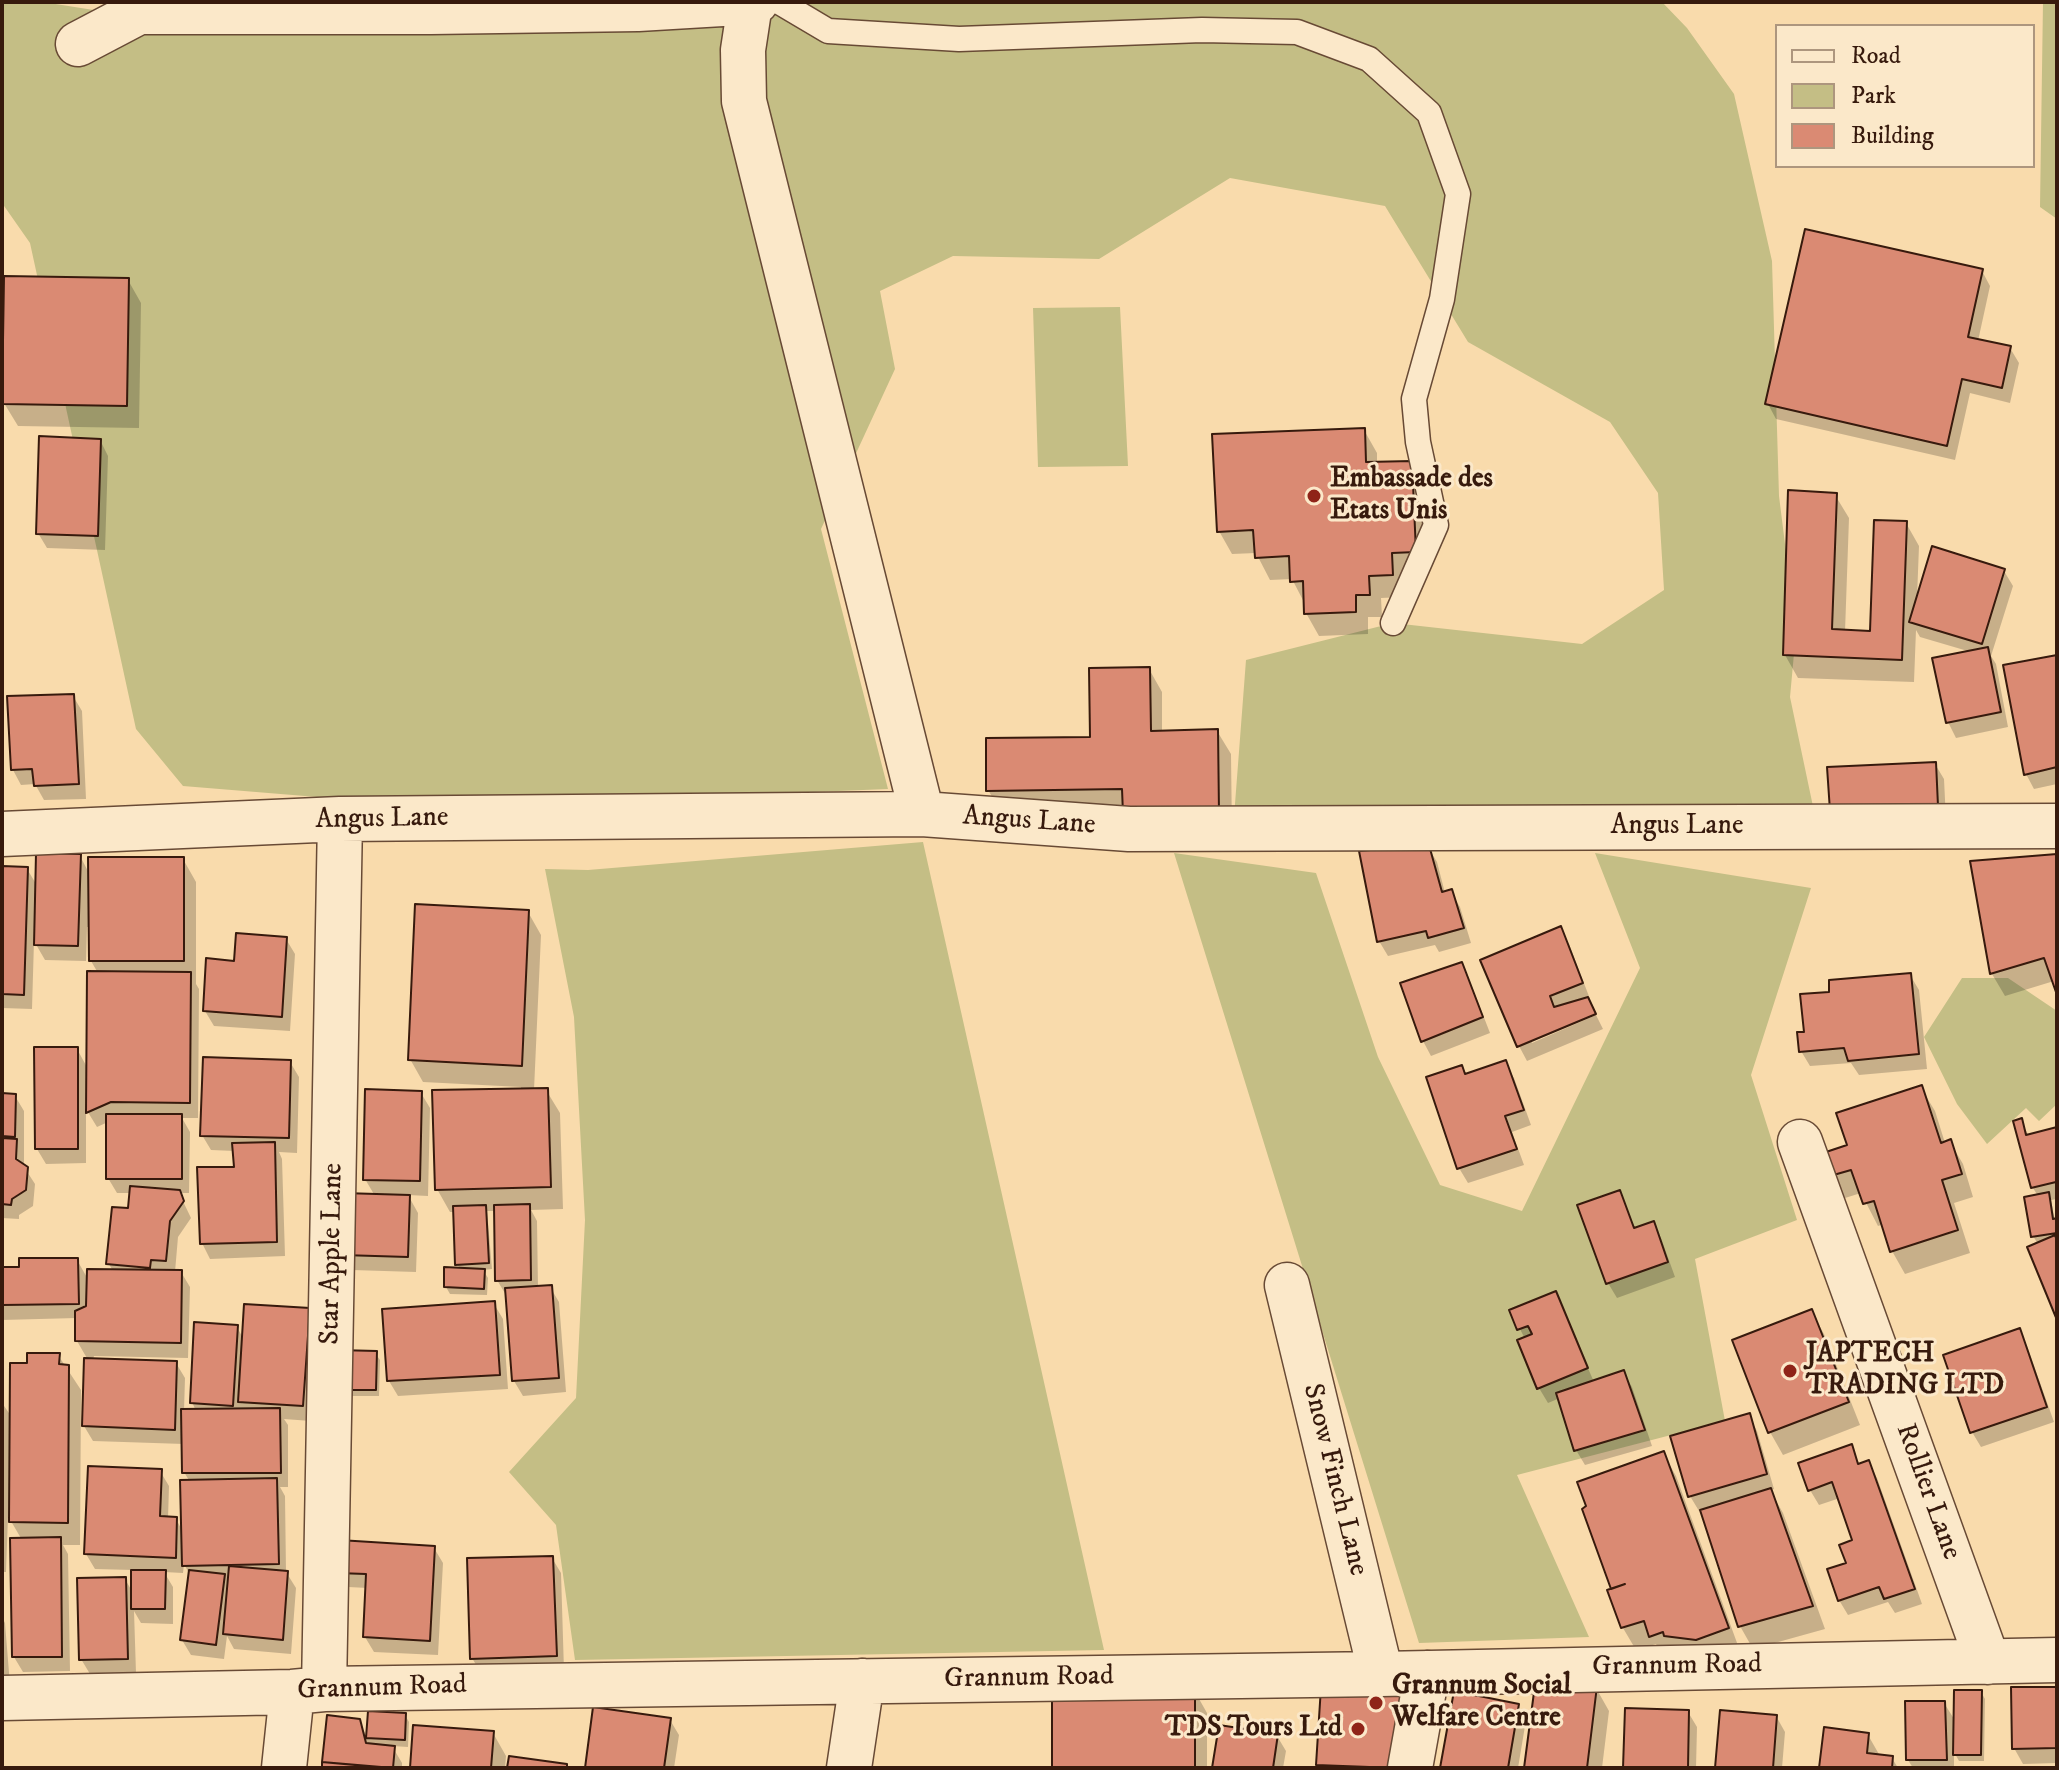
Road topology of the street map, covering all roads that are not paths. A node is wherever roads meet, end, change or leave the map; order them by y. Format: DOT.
graph roads {
  1 [pos="762,3"];
  2 [pos="78,44"];
  3 [pos="1393,623"];
  4 [pos="922,814"];
  5 [pos="340,819"];
  6 [pos="2057,826"];
  7 [pos="2,834"];
  8 [pos="1800,1142"];
  9 [pos="1287,1285"];
  10 [pos="2057,1660"];
  11 [pos="1988,1662"];
  12 [pos="1427,1673"];
  13 [pos="1381,1674"];
  14 [pos="862,1681"];
  15 [pos="308,1690"];
  16 [pos="2,1698"];
  17 [pos="284,1768"];
  18 [pos="849,1768"];
  19 [pos="1410,1768"];
  1 -- 2 [label="street"];
  1 -- 3 [label="lane"];
  1 -- 4 [label="street"];
  4 -- 5 [label="street, Angus Lane"];
  4 -- 6 [label="street, Angus Lane"];
  5 -- 7 [label="street, Angus Lane"];
  5 -- 15 [label="street, Star Apple Lane"];
  8 -- 11 [label="street, Rollier Lane"];
  9 -- 13 [label="street, Snow Finch Lane"];
  10 -- 11 [label="street, Grannum Road"];
  11 -- 12 [label="street, Grannum Road"];
  12 -- 13 [label="street, Grannum Road"];
  12 -- 19 [label="street"];
  13 -- 14 [label="street, Grannum Road"];
  14 -- 15 [label="street, Grannum Road"];
  14 -- 18 [label="street"];
  15 -- 16 [label="street, Grannum Road"];
  15 -- 17 [label="street, Star Apple Lane"];
}
